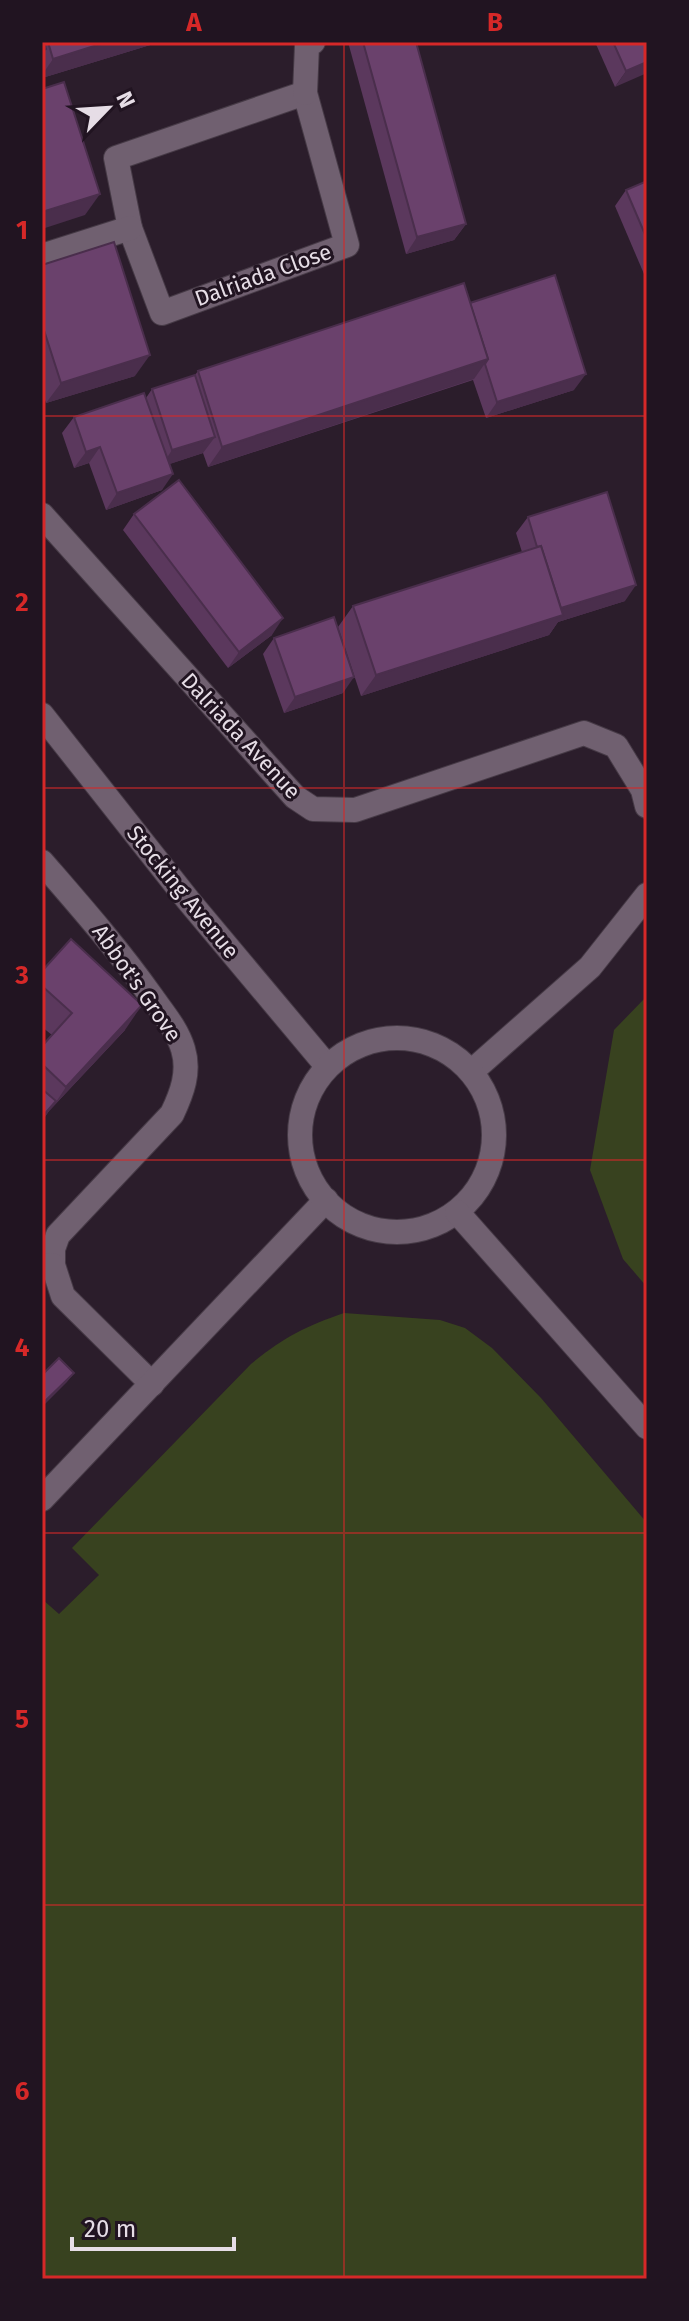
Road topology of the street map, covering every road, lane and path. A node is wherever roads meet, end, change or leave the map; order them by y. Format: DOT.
graph roads {
  1 [pos="313,42"];
  2 [pos="305,93"];
  3 [pos="130,228"];
  4 [pos="42,256"];
  5 [pos="42,515"];
  6 [pos="42,715"];
  7 [pos="647,806"];
  8 [pos="42,862"];
  9 [pos="647,895"];
  10 [pos="327,1066"];
  11 [pos="471,1072"];
  12 [pos="326,1200"];
  13 [pos="457,1212"];
  14 [pos="47,1266"];
  15 [pos="152,1384"];
  16 [pos="647,1427"];
  17 [pos="42,1499"];
  1 -- 2 [label="street, Dalriada Close"];
  2 -- 3 [label="street, Dalriada Close"];
  2 -- 3 [label="street, Dalriada Close"];
  3 -- 4 [label="street"];
  5 -- 7 [label="street, Dalriada Avenue"];
  6 -- 10 [label="street, Stocking Avenue"];
  8 -- 14 [label="street, Abbot's Grove"];
  9 -- 11 [label="street"];
  10 -- 11 [label="street"];
  10 -- 12 [label="street"];
  11 -- 13 [label="street"];
  12 -- 13 [label="street"];
  12 -- 15 [label="street"];
  13 -- 16 [label="street"];
  14 -- 15 [label="street"];
  15 -- 17 [label="street"];
}
